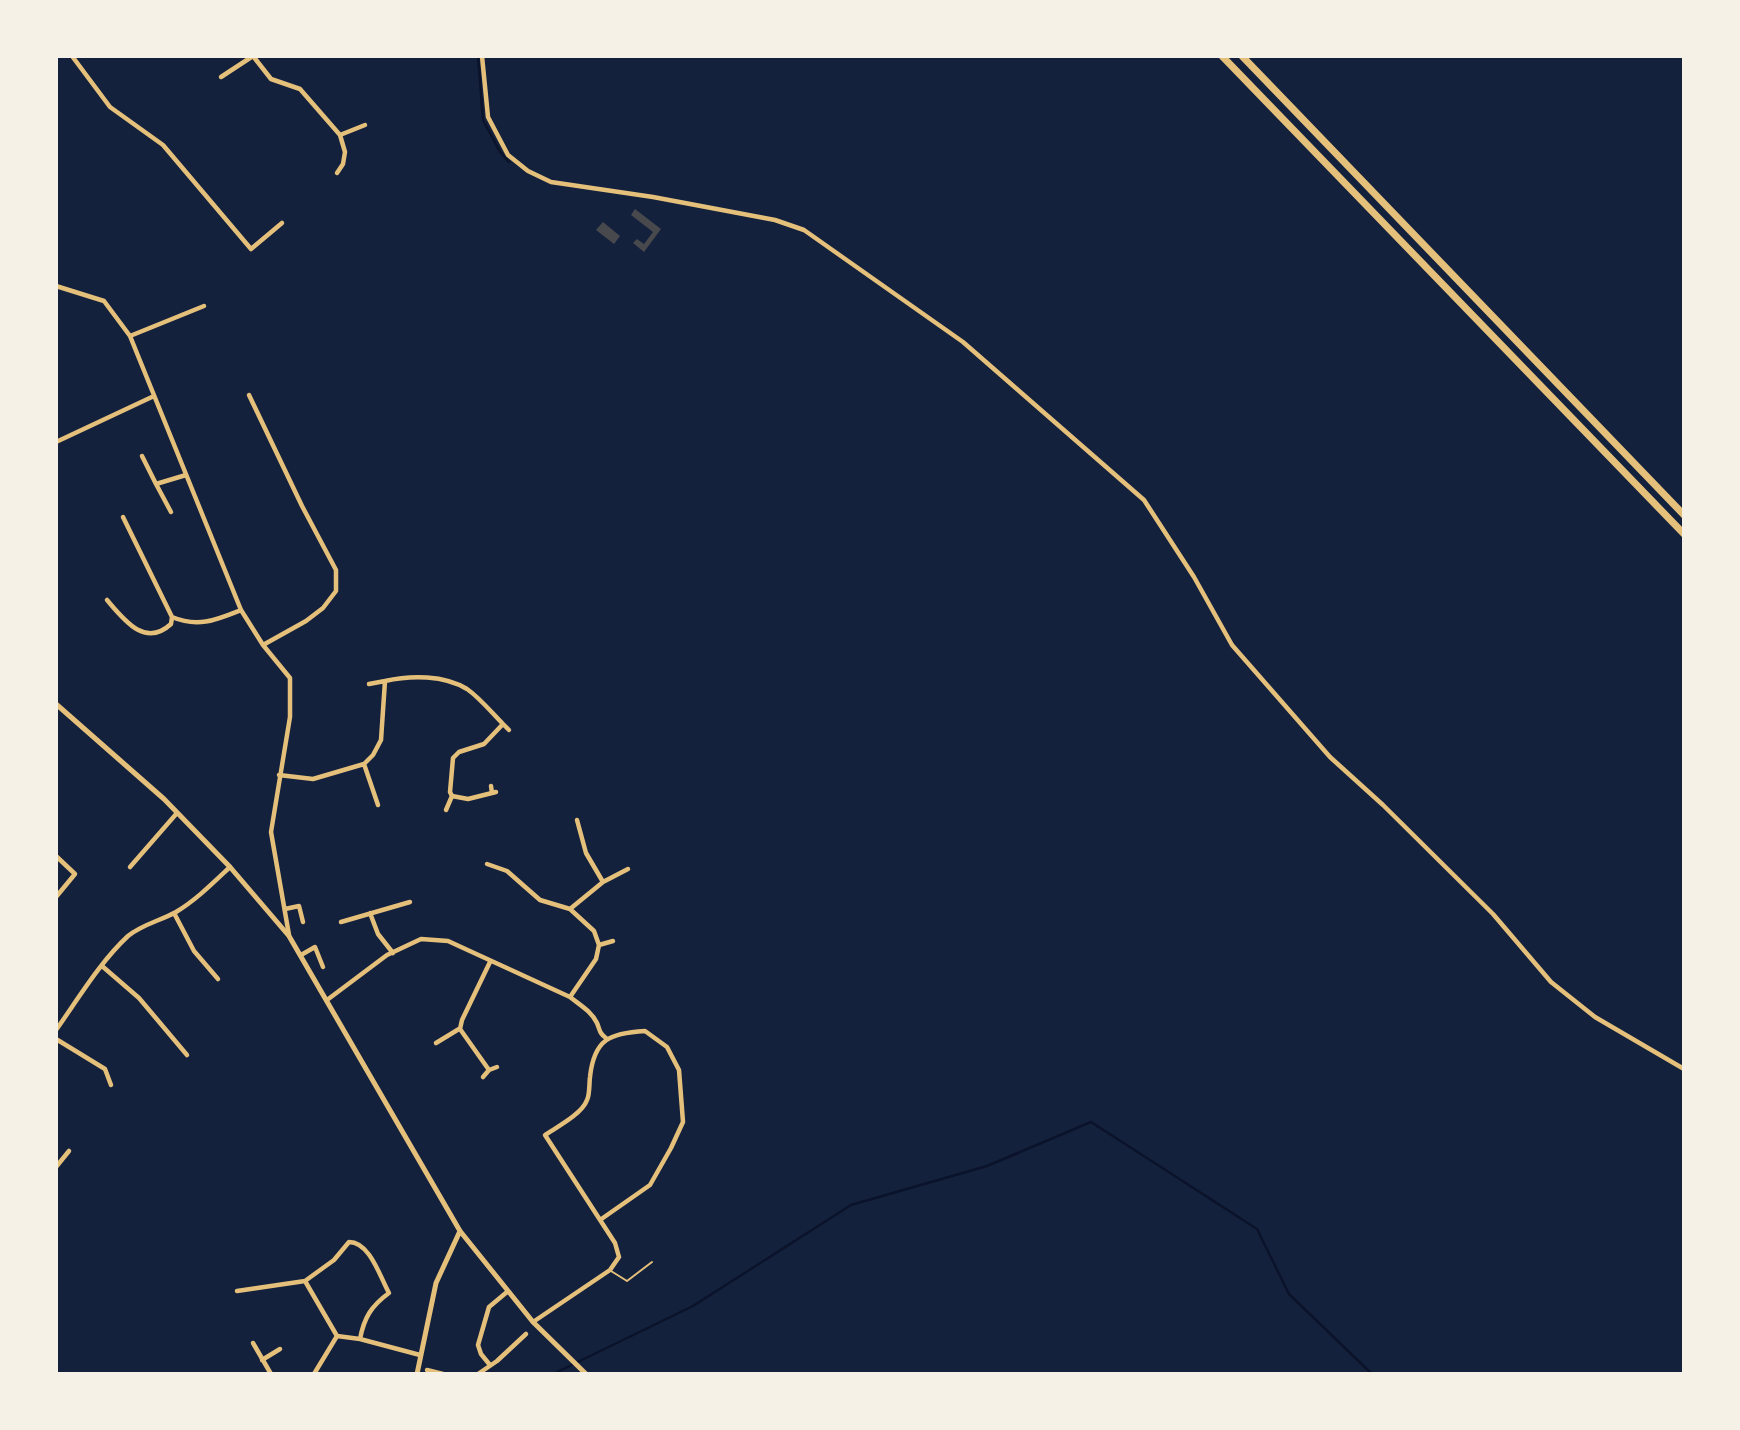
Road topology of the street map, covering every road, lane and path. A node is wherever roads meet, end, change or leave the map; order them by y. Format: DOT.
graph roads {
  1 [pos="72,56"];
  2 [pos="482,56"];
  3 [pos="1222,56"];
  4 [pos="1242,56"];
  5 [pos="221,77"];
  6 [pos="365,125"];
  7 [pos="340,135"];
  8 [pos="337,173"];
  9 [pos="282,223"];
  10 [pos="56,286"];
  11 [pos="204,306"];
  12 [pos="130,336"];
  13 [pos="249,395"];
  14 [pos="154,396"];
  15 [pos="56,442"];
  16 [pos="142,456"];
  17 [pos="186,475"];
  18 [pos="156,484"];
  19 [pos="171,512"];
  20 [pos="1684,515"];
  21 [pos="123,517"];
  22 [pos="1684,534"];
  23 [pos="107,600"];
  24 [pos="241,610"];
  25 [pos="172,617"];
  26 [pos="263,645"];
  27 [pos="385,681"];
  28 [pos="369,684"];
  29 [pos="56,704"];
  30 [pos="503,724"];
  31 [pos="509,730"];
  32 [pos="364,764"];
  33 [pos="279,775"];
  34 [pos="491,786"];
  35 [pos="453,796"];
  36 [pos="378,805"];
  37 [pos="446,810"];
  38 [pos="177,813"];
  39 [pos="577,820"];
  40 [pos="56,856"];
  41 [pos="488,863"];
  42 [pos="130,867"];
  43 [pos="230,867"];
  44 [pos="628,869"];
  45 [pos="603,883"];
  46 [pos="56,897"];
  47 [pos="410,902"];
  48 [pos="285,909"];
  49 [pos="570,909"];
  50 [pos="174,913"];
  51 [pos="370,913"];
  52 [pos="303,922"];
  53 [pos="341,922"];
  54 [pos="289,936"];
  55 [pos="613,941"];
  56 [pos="599,945"];
  57 [pos="393,953"];
  58 [pos="301,955"];
  59 [pos="490,962"];
  60 [pos="102,966"];
  61 [pos="323,967"];
  62 [pos="218,979"];
  63 [pos="570,997"];
  64 [pos="327,1000"];
  65 [pos="460,1029"];
  66 [pos="56,1030"];
  67 [pos="606,1038"];
  68 [pos="56,1039"];
  69 [pos="436,1044"];
  70 [pos="187,1055"];
  71 [pos="496,1067"];
  72 [pos="1684,1069"];
  73 [pos="489,1070"];
  74 [pos="483,1077"];
  75 [pos="111,1085"];
  76 [pos="69,1151"];
  77 [pos="56,1167"];
  78 [pos="600,1220"];
  79 [pos="460,1231"];
  80 [pos="652,1262"];
  81 [pos="610,1270"];
  82 [pos="305,1281"];
  83 [pos="237,1291"];
  84 [pos="507,1292"];
  85 [pos="533,1322"];
  86 [pos="526,1334"];
  87 [pos="337,1336"];
  88 [pos="360,1339"];
  89 [pos="253,1343"];
  90 [pos="280,1349"];
  91 [pos="421,1355"];
  92 [pos="262,1360"];
  93 [pos="490,1365"];
  94 [pos="427,1370"];
  95 [pos="271,1374"];
  96 [pos="314,1374"];
  97 [pos="417,1374"];
  98 [pos="443,1374"];
  99 [pos="478,1374"];
  100 [pos="586,1374"];
  1 -- 9 [label="street"];
  2 -- 72 [label="street"];
  3 -- 22 [label="highway"];
  4 -- 20 [label="highway"];
  5 -- 7 [label="street"];
  6 -- 7 [label="street"];
  7 -- 8 [label="street"];
  10 -- 12 [label="street"];
  11 -- 12 [label="street"];
  12 -- 14 [label="street"];
  13 -- 26 [label="street"];
  14 -- 15 [label="street"];
  14 -- 17 [label="street"];
  16 -- 18 [label="street"];
  17 -- 18 [label="street"];
  17 -- 24 [label="street"];
  18 -- 19 [label="street"];
  21 -- 25 [label="street"];
  23 -- 25 [label="street"];
  24 -- 25 [label="street"];
  24 -- 26 [label="street"];
  26 -- 33 [label="street"];
  27 -- 28 [label="street"];
  27 -- 30 [label="street"];
  27 -- 32 [label="street"];
  29 -- 38 [label="street"];
  30 -- 31 [label="street"];
  30 -- 35 [label="street"];
  32 -- 33 [label="street"];
  32 -- 36 [label="street"];
  33 -- 48 [label="street"];
  34 -- 35 [label="street"];
  35 -- 37 [label="street"];
  38 -- 42 [label="street"];
  38 -- 43 [label="street"];
  39 -- 45 [label="street"];
  40 -- 46 [label="street"];
  41 -- 49 [label="street"];
  43 -- 50 [label="street"];
  43 -- 54 [label="street"];
  44 -- 45 [label="street"];
  45 -- 49 [label="street"];
  47 -- 51 [label="street"];
  48 -- 52 [label="street"];
  48 -- 54 [label="street"];
  49 -- 56 [label="street"];
  50 -- 60 [label="street"];
  50 -- 62 [label="street"];
  51 -- 53 [label="street"];
  51 -- 57 [label="street"];
  54 -- 58 [label="street"];
  55 -- 56 [label="street"];
  56 -- 63 [label="street"];
  57 -- 59 [label="street"];
  57 -- 64 [label="street"];
  58 -- 61 [label="street"];
  58 -- 64 [label="street"];
  59 -- 63 [label="street"];
  59 -- 65 [label="street"];
  60 -- 66 [label="street"];
  60 -- 70 [label="street"];
  63 -- 67 [label="street"];
  64 -- 79 [label="street"];
  65 -- 69 [label="street"];
  65 -- 73 [label="street"];
  67 -- 78 [label="street"];
  67 -- 78 [label="street"];
  68 -- 75 [label="street"];
  71 -- 73 [label="street"];
  73 -- 74 [label="street"];
  76 -- 77 [label="street"];
  78 -- 81 [label="street"];
  79 -- 84 [label="street"];
  79 -- 91 [label="street"];
  80 -- 81 [label="lane"];
  81 -- 85 [label="street"];
  82 -- 83 [label="street"];
  82 -- 87 [label="street"];
  82 -- 88 [label="street"];
  84 -- 85 [label="street"];
  84 -- 93 [label="street"];
  85 -- 100 [label="street"];
  86 -- 93 [label="street"];
  87 -- 88 [label="street"];
  87 -- 96 [label="street"];
  88 -- 91 [label="street"];
  89 -- 92 [label="street"];
  90 -- 92 [label="street"];
  91 -- 97 [label="street"];
  92 -- 95 [label="street"];
  93 -- 99 [label="street"];
  94 -- 98 [label="street"];
}
